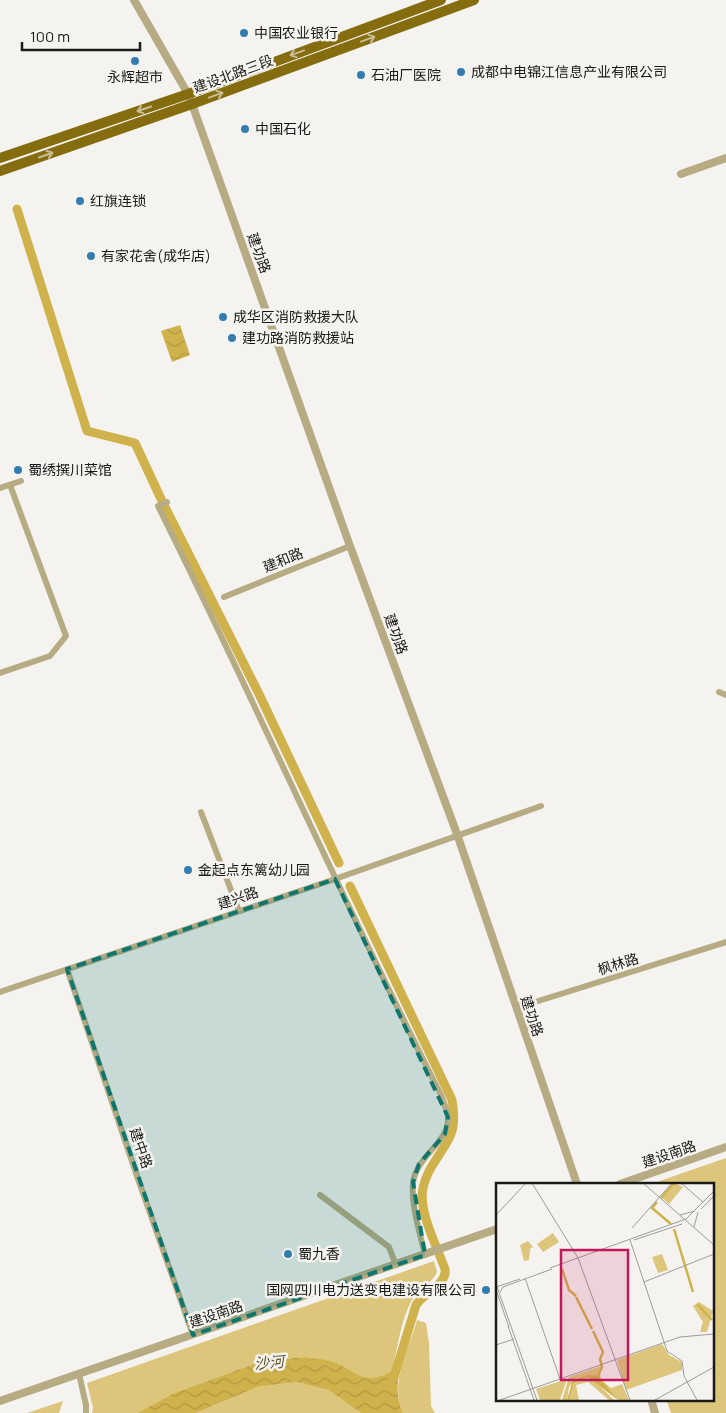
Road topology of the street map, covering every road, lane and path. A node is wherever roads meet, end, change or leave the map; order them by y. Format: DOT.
graph roads {
  1 [pos="134,0"];
  2 [pos="441,0"];
  3 [pos="474,0"];
  4 [pos="188,94"];
  5 [pos="192,104"];
  6 [pos="0,158"];
  7 [pos="726,158"];
  8 [pos="0,171"];
  9 [pos="681,174"];
  10 [pos="21,481"];
  11 [pos="10,485"];
  12 [pos="0,488"];
  13 [pos="167,502"];
  14 [pos="350,546"];
  15 [pos="224,597"];
  16 [pos="0,673"];
  17 [pos="719,692"];
  18 [pos="726,695"];
  19 [pos="541,806"];
  20 [pos="201,812"];
  21 [pos="457,834"];
  22 [pos="335,878"];
  23 [pos="239,911"];
  24 [pos="726,942"];
  25 [pos="67,969"];
  26 [pos="0,992"];
  27 [pos="516,1008"];
  28 [pos="726,1147"];
  29 [pos="577,1183"];
  30 [pos="623,1183"];
  31 [pos="320,1195"];
  32 [pos="496,1229"];
  33 [pos="427,1254"];
  34 [pos="396,1265"];
  35 [pos="193,1335"];
  36 [pos="79,1374"];
  37 [pos="0,1400"];
  38 [pos="651,1400"];
  39 [pos="86,1413"];
  40 [pos="655,1413"];
  1 -- 4 [label="street, 建功路"];
  2 -- 4 [label="main road, 建设北路三段, one-way"];
  5 -- 3 [label="main road, 建设北路三段, one-way"];
  4 -- 5 [label="street, 建功路"];
  4 -- 6 [label="main road, 建设北路三段, one-way"];
  8 -- 5 [label="main road, 建设北路三段, one-way"];
  5 -- 14 [label="street, 建功路"];
  7 -- 9 [label="street"];
  10 -- 11 [label="street"];
  11 -- 12 [label="street"];
  11 -- 16 [label="street"];
  13 -- 22 [label="street"];
  14 -- 15 [label="street, 建和路"];
  14 -- 21 [label="street, 建功路"];
  17 -- 18 [label="street"];
  19 -- 21 [label="street, 建兴路"];
  20 -- 23 [label="street"];
  21 -- 22 [label="street, 建兴路"];
  21 -- 27 [label="street, 建功路"];
  22 -- 23 [label="street, 建兴路"];
  22 -- 33 [label="street"];
  23 -- 25 [label="street, 建兴路"];
  24 -- 27 [label="street, 枫林路"];
  25 -- 26 [label="street, 建兴路"];
  25 -- 35 [label="street, 建中路"];
  27 -- 29 [label="street, 建功路"];
  28 -- 30 [label="street, 建设南路"];
  31 -- 34 [label="street"];
  32 -- 33 [label="street, 建设南路"];
  33 -- 34 [label="street, 建设南路"];
  34 -- 35 [label="street, 建设南路"];
  35 -- 36 [label="street, 建设南路"];
  36 -- 37 [label="street, 建设南路"];
  36 -- 39 [label="street"];
  38 -- 40 [label="street"];
}
